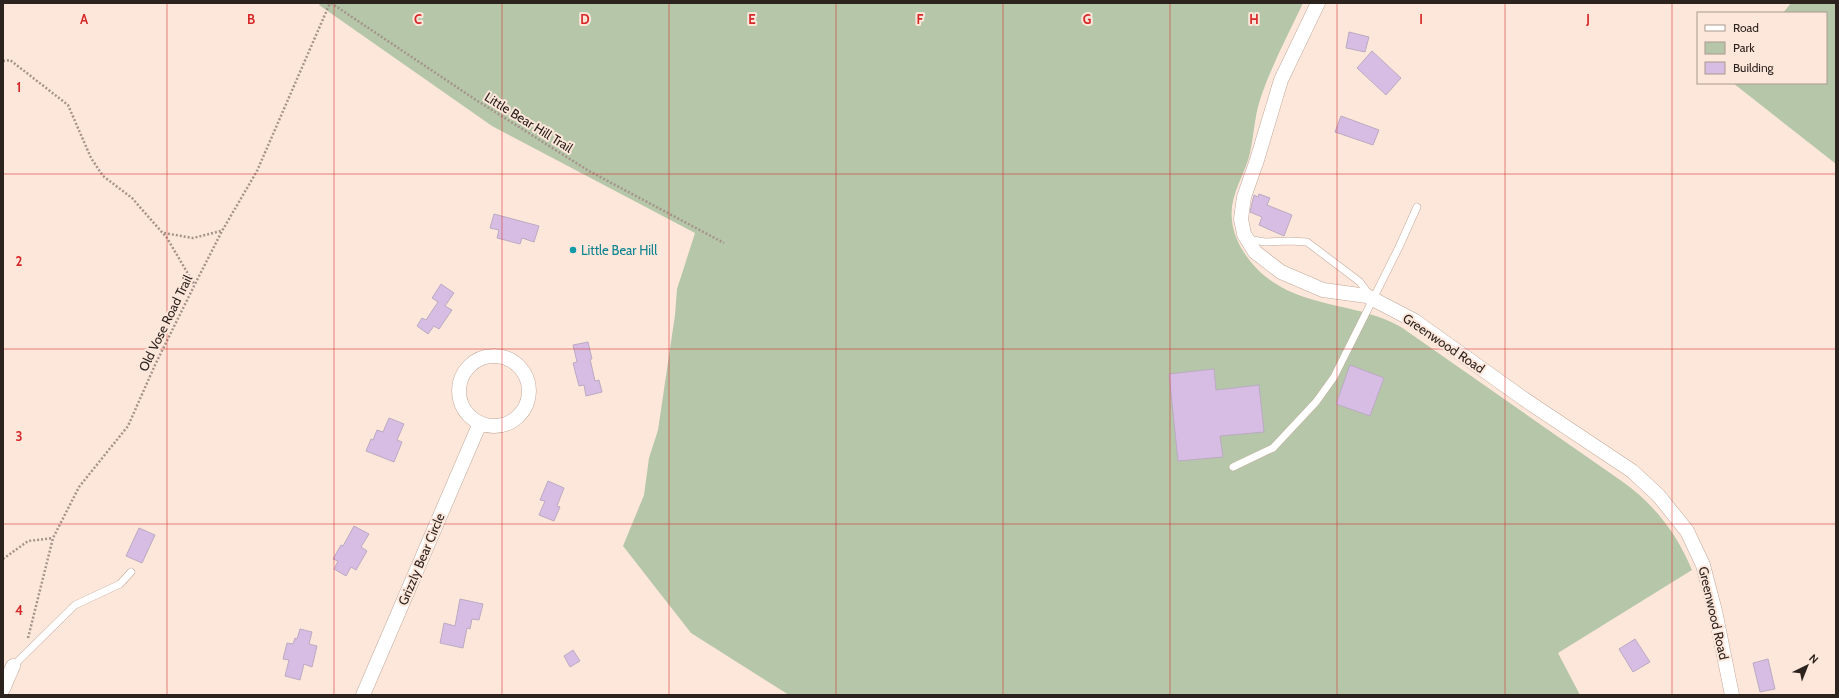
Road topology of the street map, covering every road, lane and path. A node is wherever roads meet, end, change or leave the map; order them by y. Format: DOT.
graph roads {
  1 [pos="330,3"];
  2 [pos="1318,3"];
  3 [pos="3,61"];
  4 [pos="1417,207"];
  5 [pos="222,231"];
  6 [pos="163,233"];
  7 [pos="1247,239"];
  8 [pos="724,243"];
  9 [pos="195,284"];
  10 [pos="1372,299"];
  11 [pos="480,423"];
  12 [pos="1233,467"];
  13 [pos="53,538"];
  14 [pos="3,559"];
  15 [pos="131,572"];
  16 [pos="26,642"];
  17 [pos="13,666"];
  18 [pos="3,688"];
  19 [pos="363,695"];
  20 [pos="1732,695"];
  1 -- 5 [label="path, Old Vose Road Trail"];
  1 -- 8 [label="path, Little Bear Hill Trail"];
  2 -- 7 [label="street, Greenwood Road"];
  3 -- 6 [label="path"];
  4 -- 10 [label="lane"];
  5 -- 6 [label="path"];
  5 -- 9 [label="path, Old Vose Road Trail"];
  6 -- 9 [label="path"];
  7 -- 10 [label="street, Greenwood Road"];
  7 -- 10 [label="lane"];
  9 -- 13 [label="path, Old Vose Road Trail"];
  10 -- 12 [label="lane"];
  10 -- 20 [label="street, Greenwood Road"];
  11 -- 11 [label="street"];
  11 -- 19 [label="street, Grizzly Bear Circle"];
  13 -- 14 [label="path"];
  13 -- 16 [label="path, Old Vose Road Trail"];
  15 -- 17 [label="lane"];
  17 -- 18 [label="street"];
}
